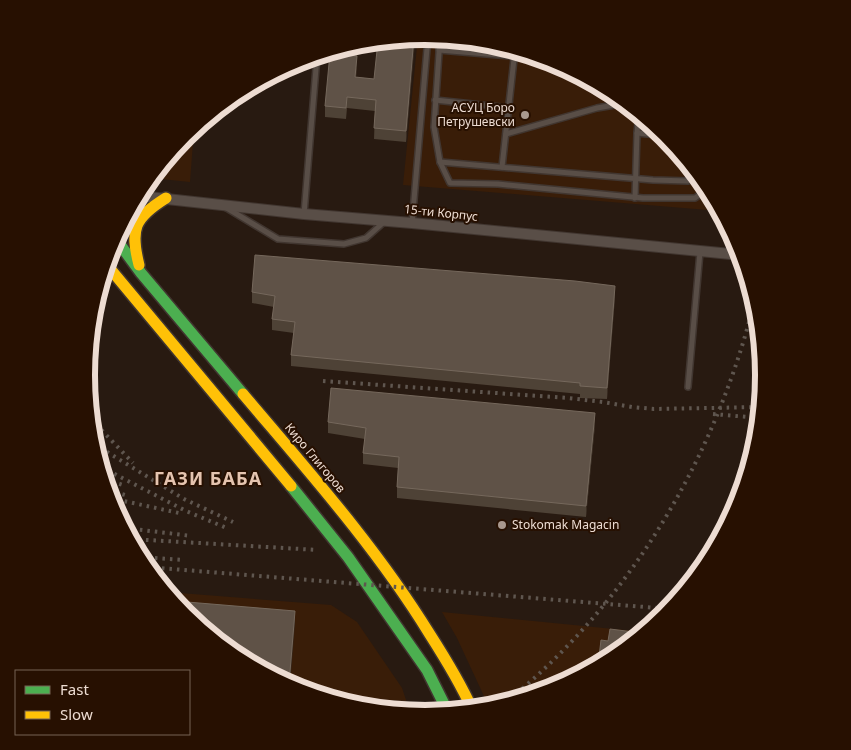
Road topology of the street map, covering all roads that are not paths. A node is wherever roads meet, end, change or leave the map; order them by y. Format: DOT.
graph roads {
  1 [pos="427,45"];
  2 [pos="439,46"];
  3 [pos="439,50"];
  4 [pos="495,52"];
  5 [pos="515,57"];
  6 [pos="316,64"];
  7 [pos="435,100"];
  8 [pos="615,105"];
  9 [pos="510,108"];
  10 [pos="639,123"];
  11 [pos="638,133"];
  12 [pos="506,134"];
  13 [pos="651,134"];
  14 [pos="440,162"];
  15 [pos="502,167"];
  16 [pos="636,178"];
  17 [pos="691,180"];
  18 [pos="701,194"];
  19 [pos="148,197"];
  20 [pos="166,198"];
  21 [pos="635,198"];
  22 [pos="221,204"];
  23 [pos="304,214"];
  24 [pos="385,221"];
  25 [pos="412,223"];
  26 [pos="122,247"];
  27 [pos="700,252"];
  28 [pos="732,254"];
  29 [pos="112,271"];
  30 [pos="141,273"];
  31 [pos="688,387"];
  32 [pos="469,702"];
  33 [pos="444,704"];
  1 -- 25 [label="lane"];
  2 -- 3 [label="lane"];
  3 -- 4 [label="lane"];
  3 -- 7 [label="lane"];
  5 -- 9 [label="lane"];
  6 -- 23 [label="lane"];
  7 -- 9 [label="lane"];
  7 -- 14 [label="lane"];
  8 -- 12 [label="lane"];
  9 -- 12 [label="lane"];
  10 -- 11 [label="lane"];
  11 -- 13 [label="lane"];
  11 -- 16 [label="lane"];
  12 -- 15 [label="lane"];
  14 -- 15 [label="lane"];
  14 -- 21 [label="lane"];
  15 -- 16 [label="lane"];
  16 -- 17 [label="lane"];
  16 -- 21 [label="lane"];
  18 -- 21 [label="lane"];
  19 -- 20 [label="street, 15-ти Корпус"];
  20 -- 22 [label="street, 15-ти Корпус"];
  20 -- 30 [label="street"];
  22 -- 23 [label="street, 15-ти Корпус"];
  22 -- 24 [label="lane"];
  23 -- 24 [label="street, 15-ти Корпус"];
  24 -- 25 [label="street, 15-ти Корпус"];
  25 -- 27 [label="street, 15-ти Корпус"];
  26 -- 30 [label="street, Киро Глигоров"];
  27 -- 28 [label="street, 15-ти Корпус"];
  27 -- 31 [label="lane"];
  29 -- 33 [label="street"];
  30 -- 32 [label="street, Киро Глигоров"];
}
